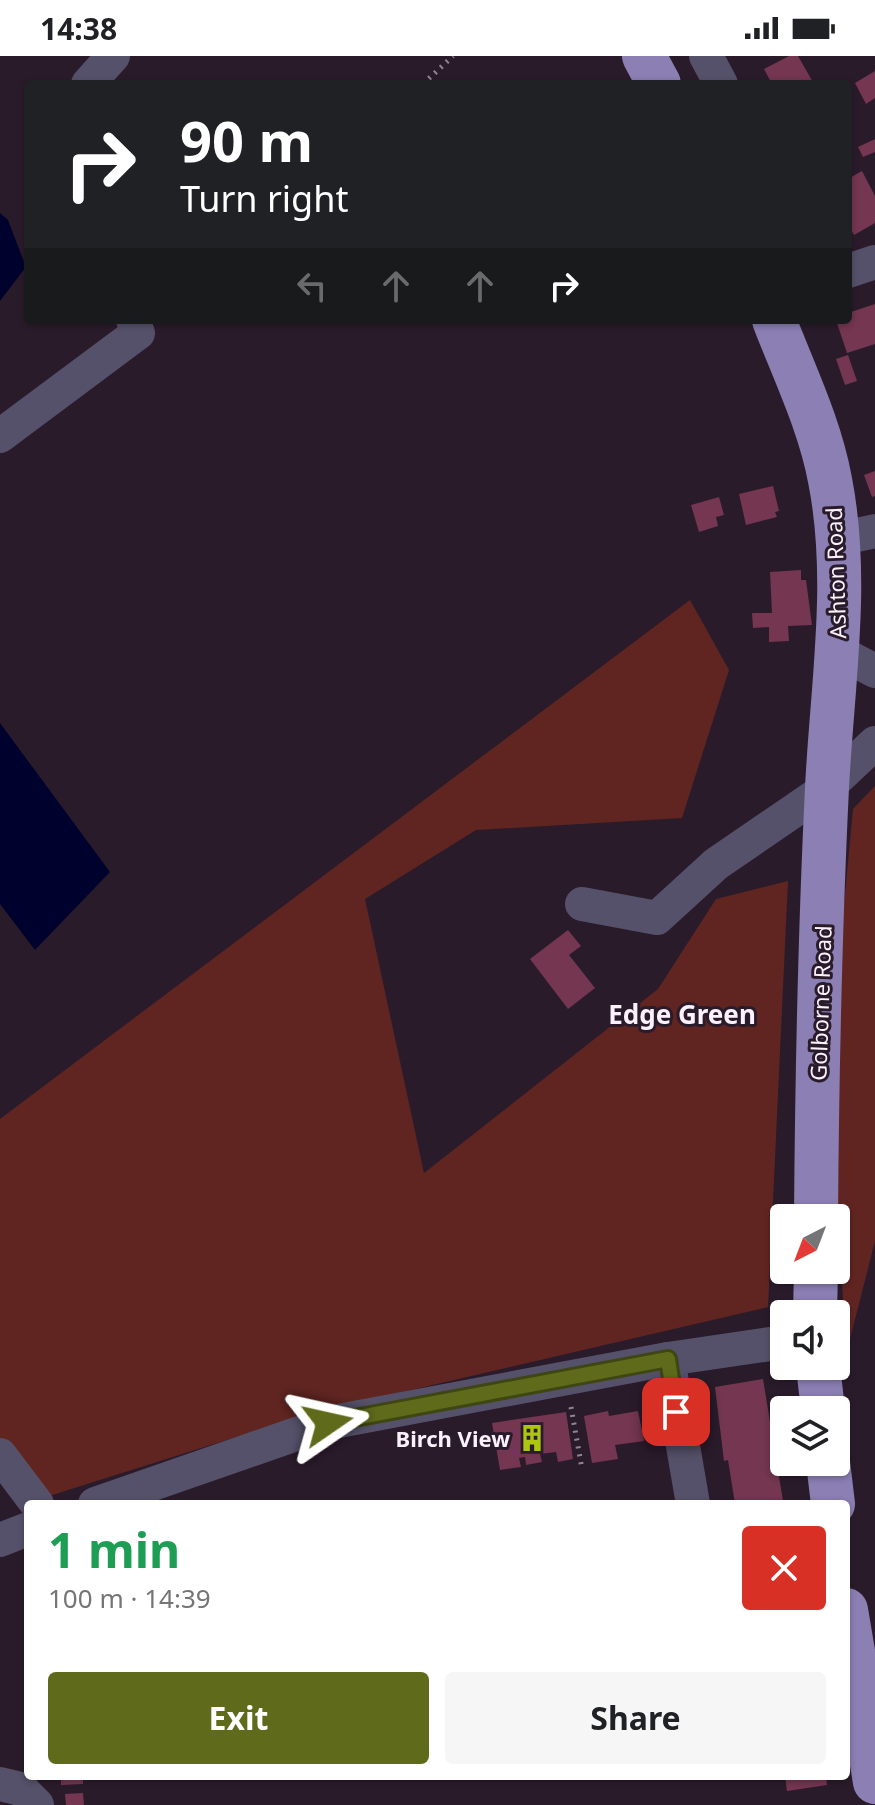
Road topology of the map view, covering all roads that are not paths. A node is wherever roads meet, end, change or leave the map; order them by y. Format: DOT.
graph roads {
  1 [pos="113,56"];
  2 [pos="644,56"];
  3 [pos="706,56"];
  4 [pos="92,80"];
  5 [pos="657,80"];
  6 [pos="719,80"];
  7 [pos="875,262"];
  8 [pos="852,270"];
  9 [pos="135,324"];
  10 [pos="776,324"];
  11 [pos="0,436"];
  12 [pos="856,535"];
  13 [pos="837,651"];
  14 [pos="875,671"];
  15 [pos="875,743"];
  16 [pos="827,788"];
  17 [pos="582,904"];
  18 [pos="816,1204"];
  19 [pos="770,1344"];
  20 [pos="668,1359"];
  21 [pos="0,1455"];
  22 [pos="830,1476"];
  23 [pos="34,1500"];
  24 [pos="107,1500"];
  25 [pos="692,1500"];
  26 [pos="833,1500"];
  27 [pos="24,1531"];
  28 [pos="0,1540"];
  29 [pos="850,1634"];
  30 [pos="875,1782"];
  31 [pos="0,1784"];
  32 [pos="37,1805"];
  1 -- 4 [label="street"];
  2 -- 5 [label="main road"];
  3 -- 6 [label="street"];
  7 -- 8 [label="street"];
  9 -- 11 [label="street"];
  10 -- 12 [label="main road, Ashton Road"];
  12 -- 13 [label="main road, Ashton Road"];
  13 -- 14 [label="street"];
  13 -- 16 [label="main road, Ashton Road"];
  15 -- 16 [label="street"];
  16 -- 17 [label="street"];
  16 -- 18 [label="main road, Golborne Road"];
  19 -- 20 [label="street"];
  20 -- 24 [label="street"];
  20 -- 25 [label="street"];
  21 -- 23 [label="street"];
  22 -- 26 [label="main road"];
  27 -- 28 [label="street"];
  29 -- 30 [label="main road"];
  31 -- 32 [label="street"];
}
